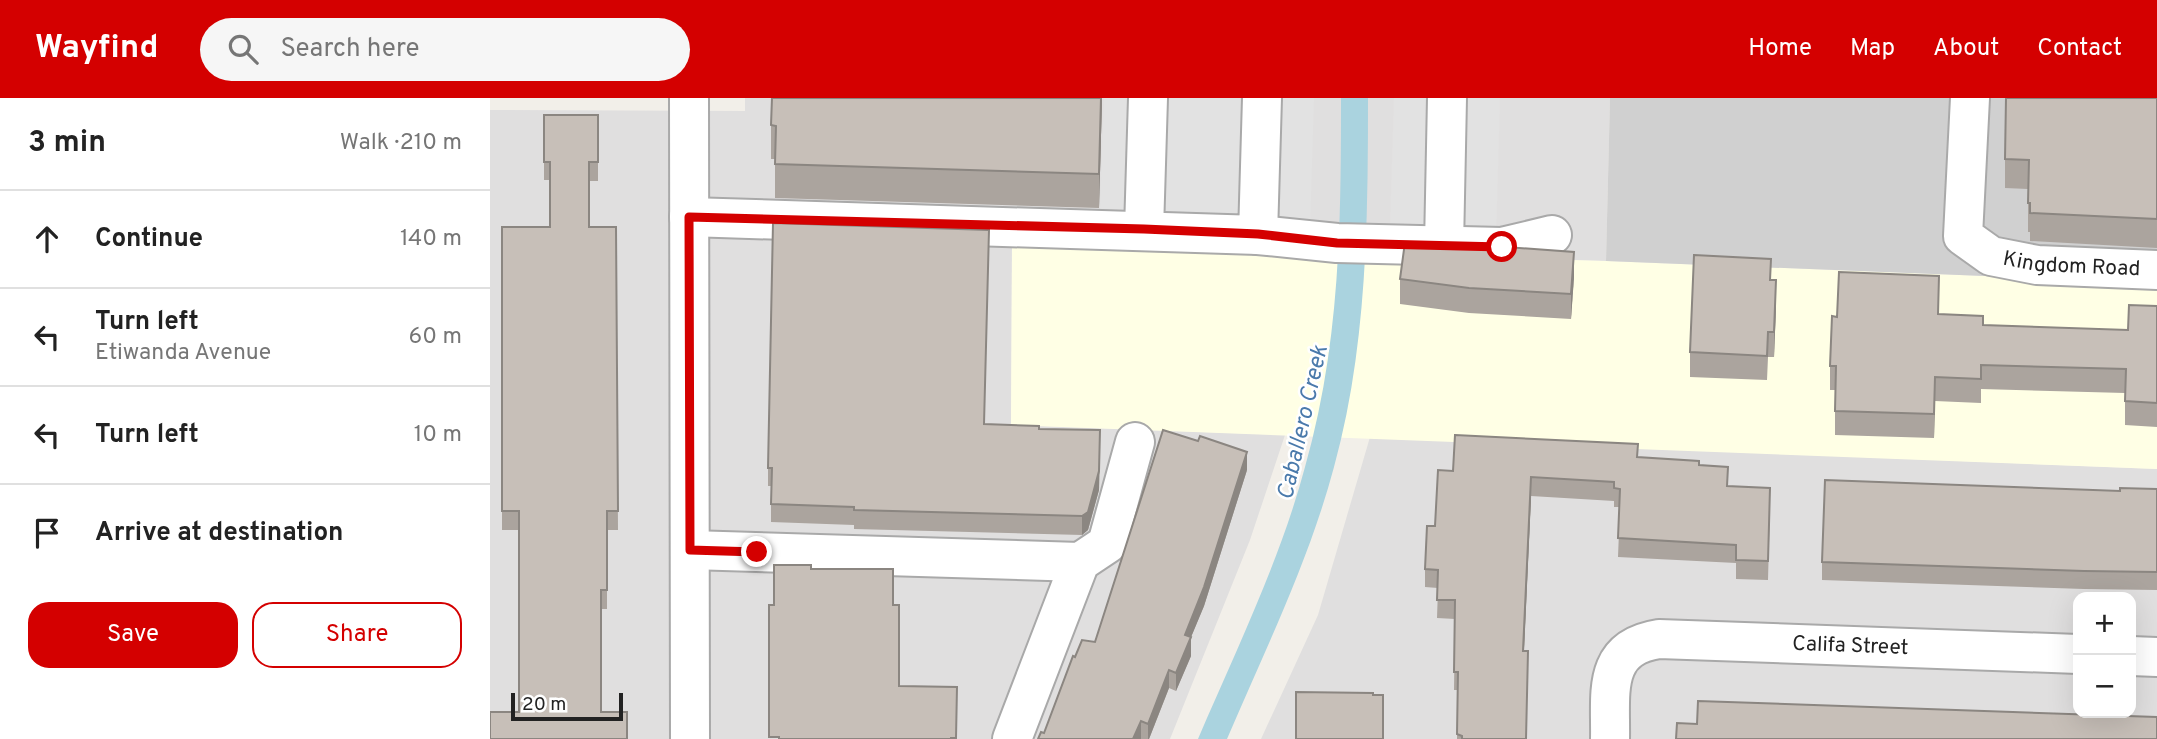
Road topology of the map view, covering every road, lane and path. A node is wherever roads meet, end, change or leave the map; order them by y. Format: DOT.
graph roads {
  1 [pos="689,98"];
  2 [pos="1148,98"];
  3 [pos="1262,98"];
  4 [pos="1447,98"];
  5 [pos="1970,98"];
  6 [pos="689,217"];
  7 [pos="1144,229"];
  8 [pos="1258,234"];
  9 [pos="1552,234"];
  10 [pos="1444,246"];
  11 [pos="2157,270"];
  12 [pos="1135,442"];
  13 [pos="690,550"];
  14 [pos="1080,562"];
  15 [pos="2073,654"];
  16 [pos="2136,656"];
  17 [pos="2157,657"];
  18 [pos="690,739"];
  19 [pos="1012,739"];
  20 [pos="1610,739"];
  1 -- 6 [label="street"];
  2 -- 7 [label="street"];
  3 -- 8 [label="street"];
  4 -- 10 [label="street"];
  5 -- 11 [label="street, Kingdom Road"];
  6 -- 7 [label="street"];
  6 -- 13 [label="street"];
  7 -- 8 [label="street"];
  8 -- 10 [label="street"];
  9 -- 10 [label="street"];
  12 -- 14 [label="street"];
  13 -- 14 [label="street"];
  13 -- 18 [label="street"];
  14 -- 19 [label="street"];
  15 -- 20 [label="street, Califa Street"];
  16 -- 17 [label="street"];
}
